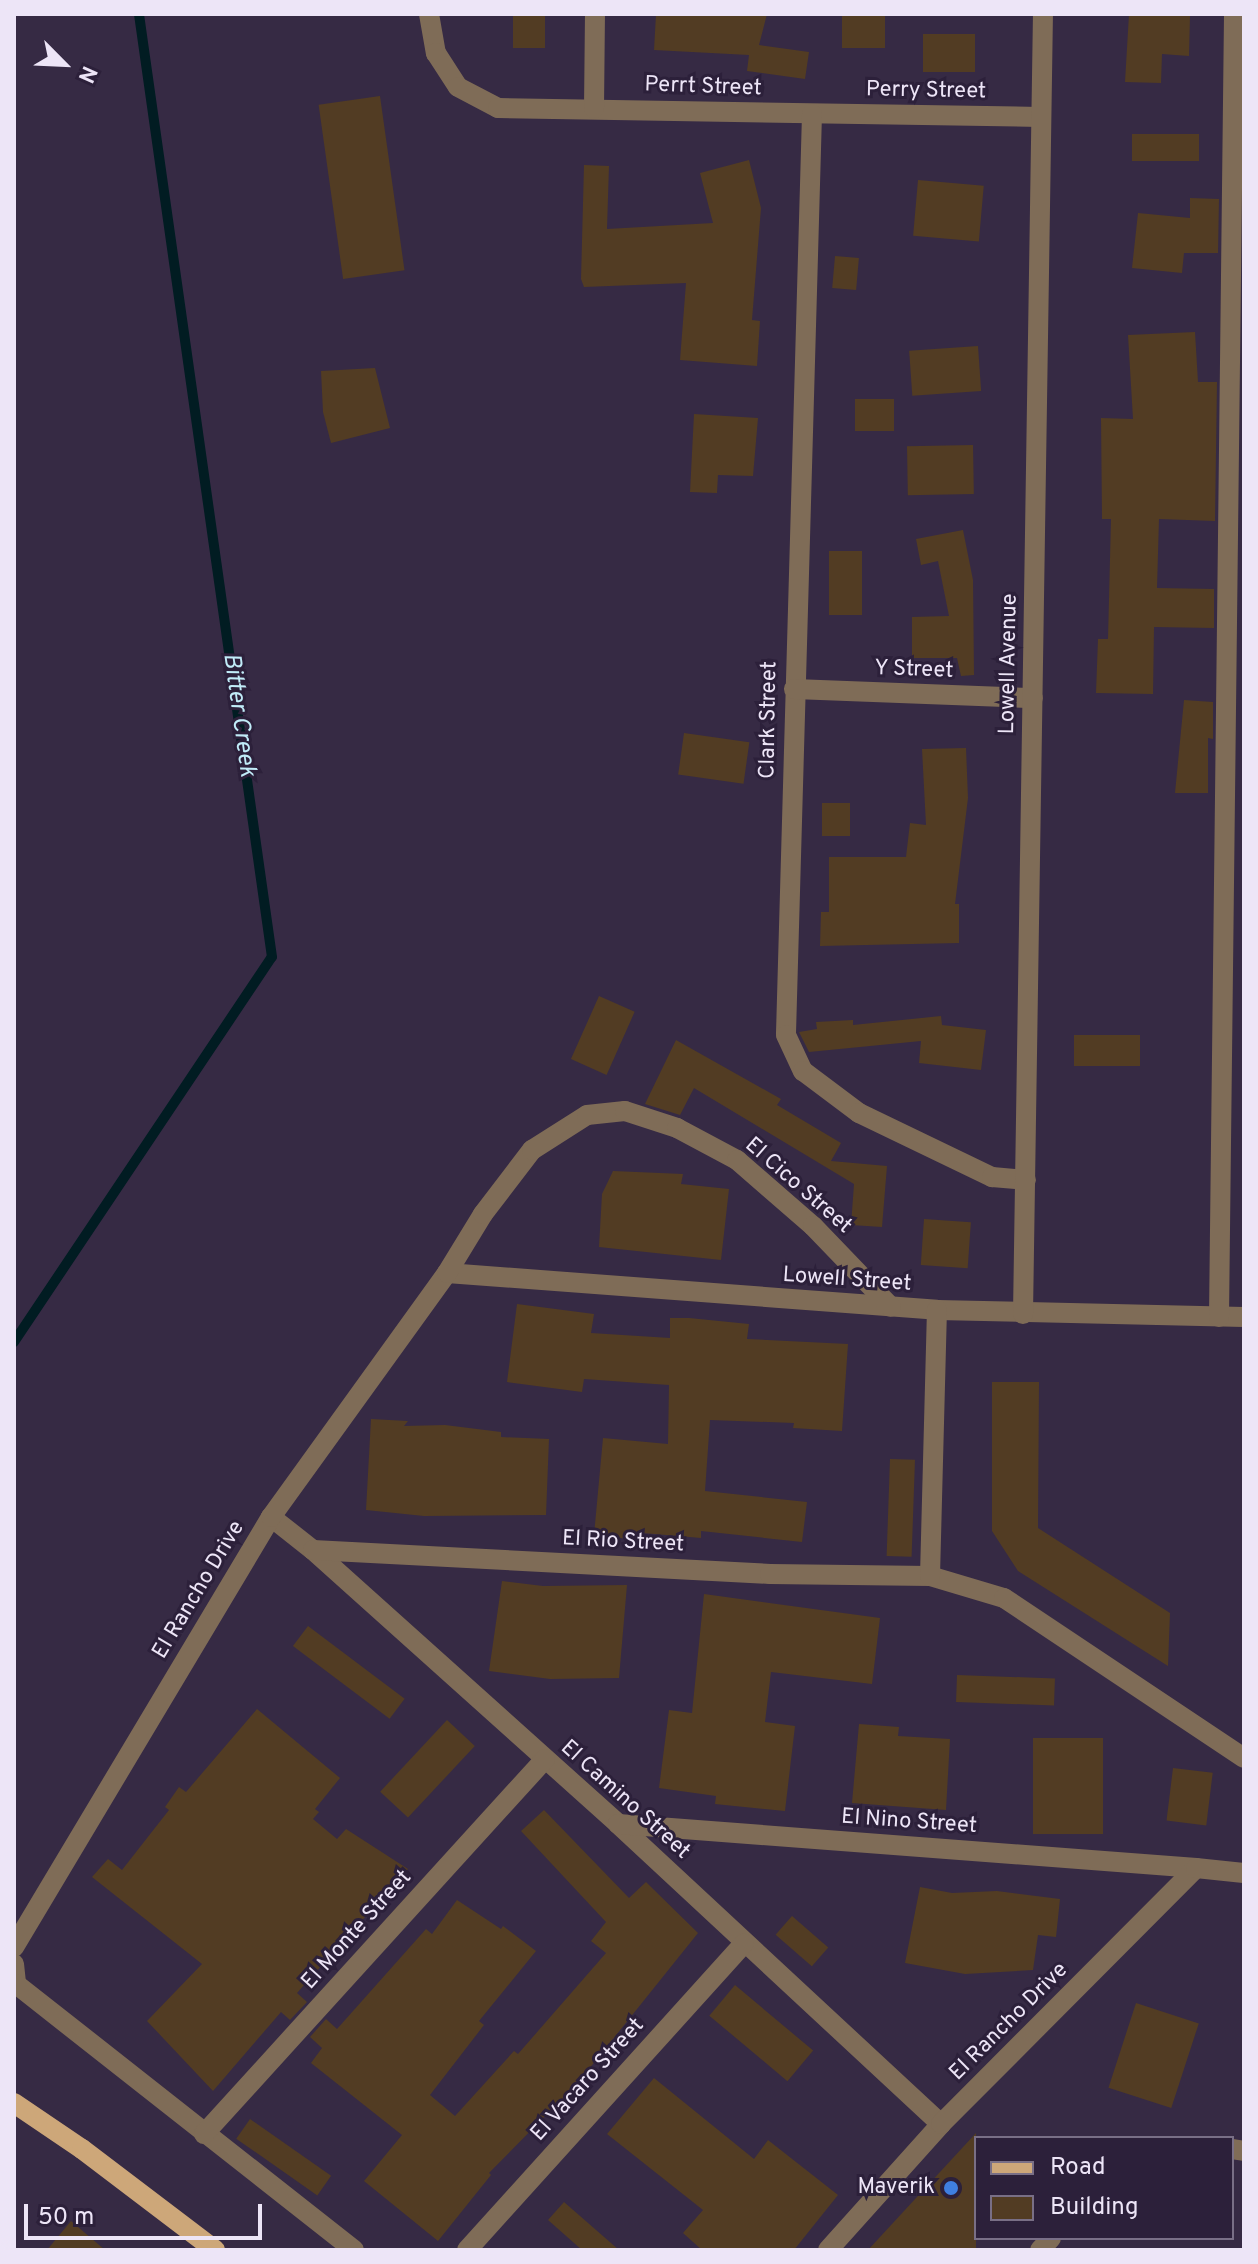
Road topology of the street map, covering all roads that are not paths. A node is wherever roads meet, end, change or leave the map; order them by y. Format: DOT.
graph roads {
  1 [pos="429,14"];
  2 [pos="595,14"];
  3 [pos="1043,14"];
  4 [pos="1234,14"];
  5 [pos="594,108"];
  6 [pos="812,114"];
  7 [pos="1040,117"];
  8 [pos="794,689"];
  9 [pos="1033,698"];
  10 [pos="1026,1180"];
  11 [pos="447,1273"];
  12 [pos="891,1307"];
  13 [pos="937,1310"];
  14 [pos="1023,1314"];
  15 [pos="1219,1317"];
  16 [pos="1244,1317"];
  17 [pos="271,1517"];
  18 [pos="313,1550"];
  19 [pos="930,1576"];
  20 [pos="1244,1758"];
  21 [pos="545,1759"];
  22 [pos="618,1824"];
  23 [pos="1196,1868"];
  24 [pos="1244,1873"];
  25 [pos="744,1943"];
  26 [pos="14,1947"];
  27 [pos="14,1964"];
  28 [pos="14,2103"];
  29 [pos="941,2124"];
  30 [pos="204,2134"];
  31 [pos="215,2250"];
  32 [pos="354,2250"];
  33 [pos="467,2250"];
  34 [pos="828,2250"];
  1 -- 5 [label="street, Perrt Street"];
  2 -- 5 [label="street"];
  3 -- 7 [label="street, Lowell Avenue"];
  4 -- 15 [label="street"];
  5 -- 6 [label="street, Perrt Street"];
  6 -- 7 [label="street, Perry Street"];
  6 -- 8 [label="street, Clark Street"];
  7 -- 9 [label="street, Lowell Avenue"];
  8 -- 9 [label="street, Y Street"];
  8 -- 10 [label="street, Clark Street"];
  9 -- 10 [label="street, Lowell Avenue"];
  10 -- 14 [label="street, Lowell Avenue"];
  11 -- 12 [label="street, Lowell Street"];
  11 -- 12 [label="street, El Cico Street"];
  11 -- 17 [label="street, El Rancho Drive"];
  12 -- 13 [label="street, Lowell Street"];
  13 -- 14 [label="street, Lowell Street"];
  13 -- 19 [label="street"];
  14 -- 15 [label="street, Lowell Street"];
  15 -- 16 [label="street, Lowell Street"];
  17 -- 18 [label="street, El Camino Street"];
  17 -- 26 [label="street, El Rancho Drive"];
  18 -- 19 [label="street, El Rio Street"];
  18 -- 21 [label="street, El Camino Street"];
  19 -- 20 [label="street, El Rio Street"];
  21 -- 22 [label="street, El Camino Street"];
  21 -- 30 [label="street, El Monte Street"];
  22 -- 23 [label="street, El Nino Street"];
  22 -- 25 [label="street, El Camino Street"];
  23 -- 24 [label="street"];
  23 -- 29 [label="street, El Rancho Drive"];
  25 -- 29 [label="street, El Camino Street"];
  25 -- 33 [label="street, El Vacaro Street"];
  27 -- 30 [label="street"];
  28 -- 31 [label="main road"];
  29 -- 34 [label="street, El Rancho Drive"];
  30 -- 32 [label="street"];
}
